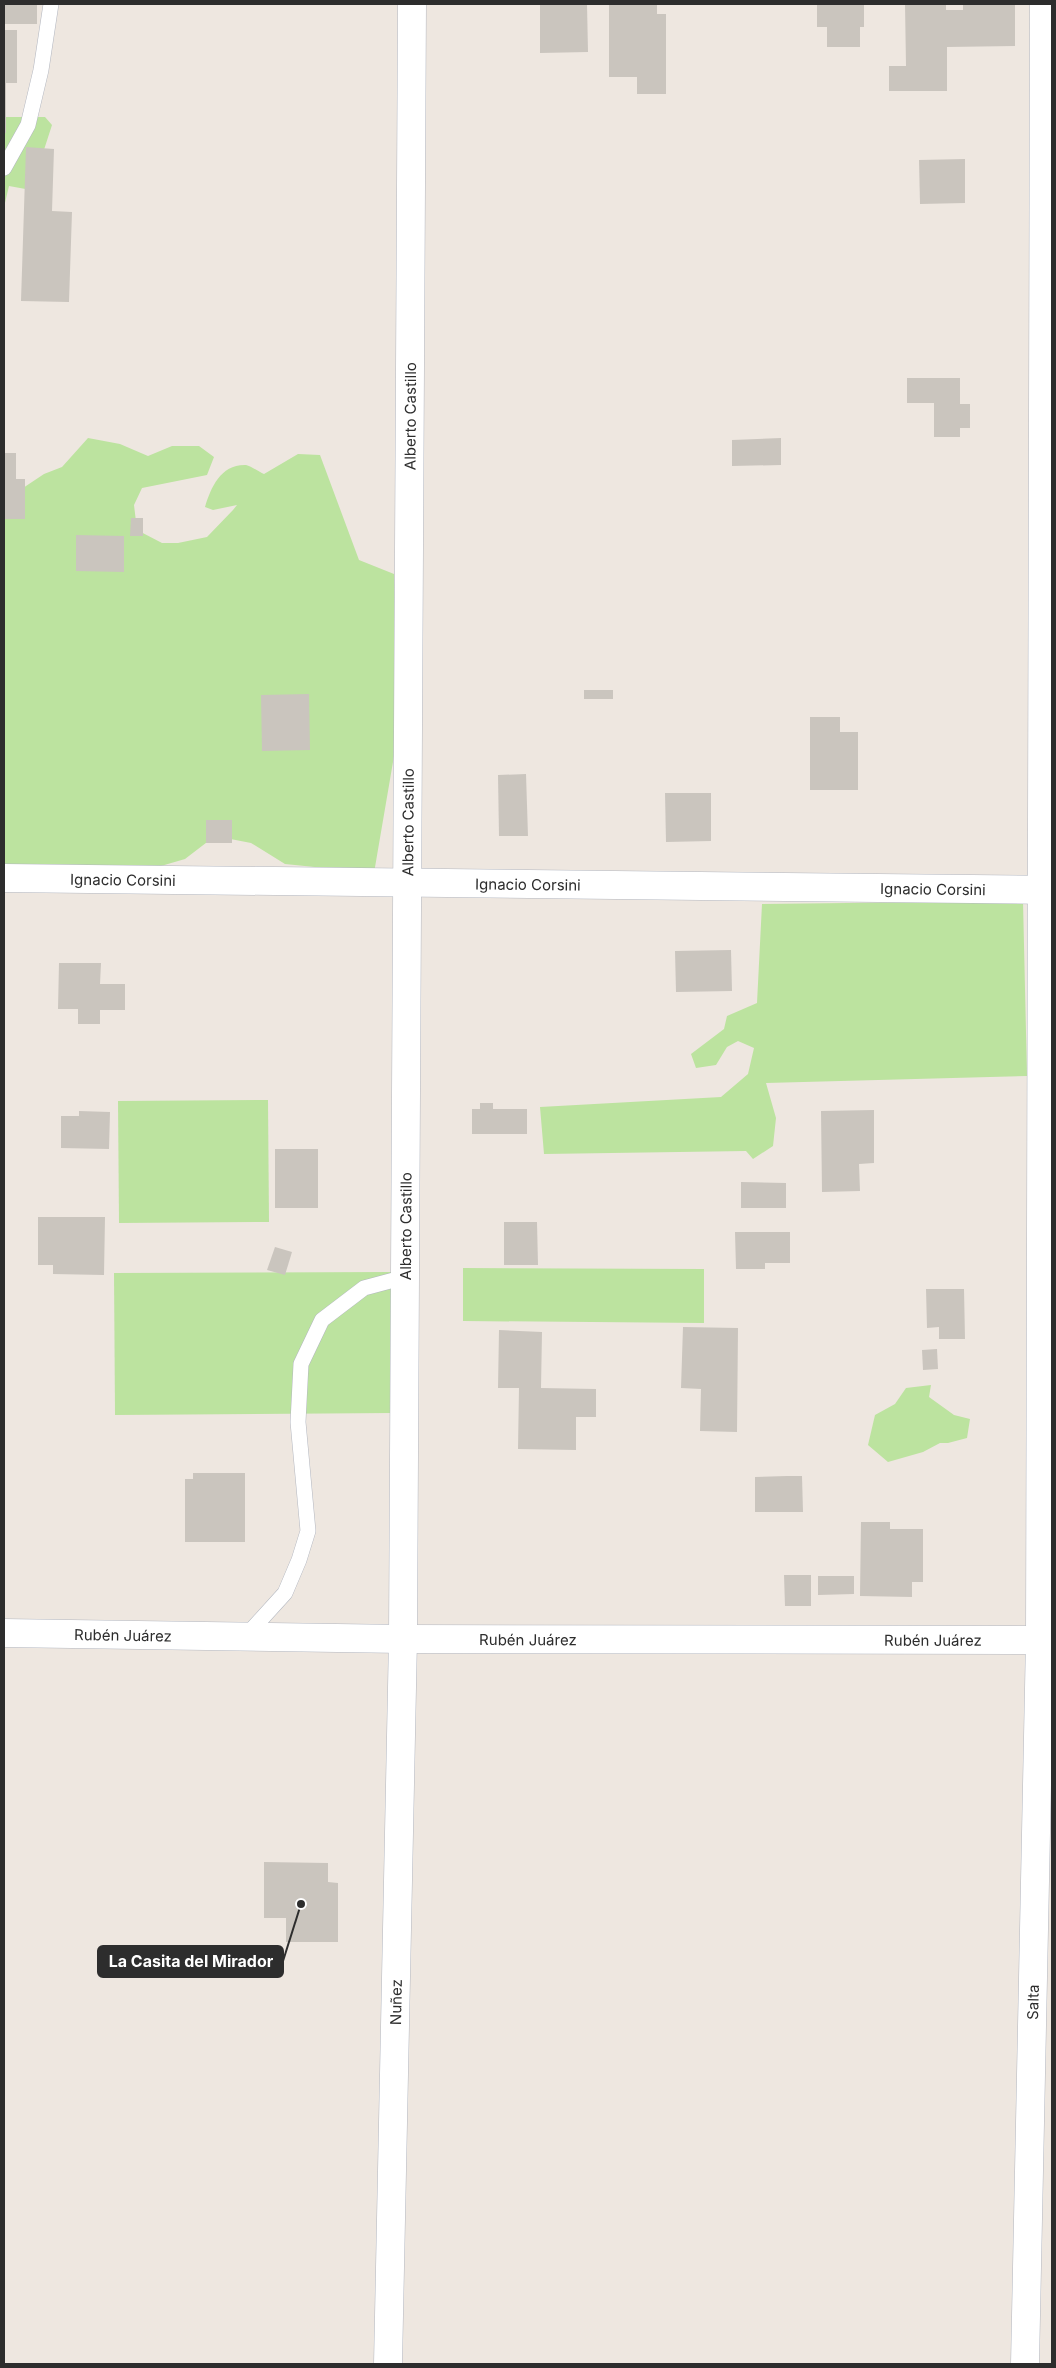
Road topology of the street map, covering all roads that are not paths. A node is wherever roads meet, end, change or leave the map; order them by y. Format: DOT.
graph roads {
  1 [pos="50,4"];
  2 [pos="412,4"];
  3 [pos="1044,4"];
  4 [pos="4,168"];
  5 [pos="4,878"];
  6 [pos="407,883"];
  7 [pos="1047,890"];
  8 [pos="405,1277"];
  9 [pos="4,1633"];
  10 [pos="245,1637"];
  11 [pos="402,1639"];
  12 [pos="1046,1640"];
  13 [pos="388,2364"];
  14 [pos="1025,2364"];
  1 -- 4 [label="lane"];
  2 -- 6 [label="street, Alberto Castillo"];
  3 -- 7 [label="street, Salta"];
  5 -- 6 [label="street, Ignacio Corsini"];
  6 -- 7 [label="street, Ignacio Corsini"];
  6 -- 8 [label="street, Alberto Castillo"];
  7 -- 12 [label="street, Salta"];
  8 -- 10 [label="lane"];
  8 -- 11 [label="street, Alberto Castillo"];
  9 -- 10 [label="street, Rubén Juárez"];
  10 -- 11 [label="street, Rubén Juárez"];
  11 -- 12 [label="street, Rubén Juárez"];
  11 -- 13 [label="street, Nuñez"];
  12 -- 14 [label="street, Salta"];
}
